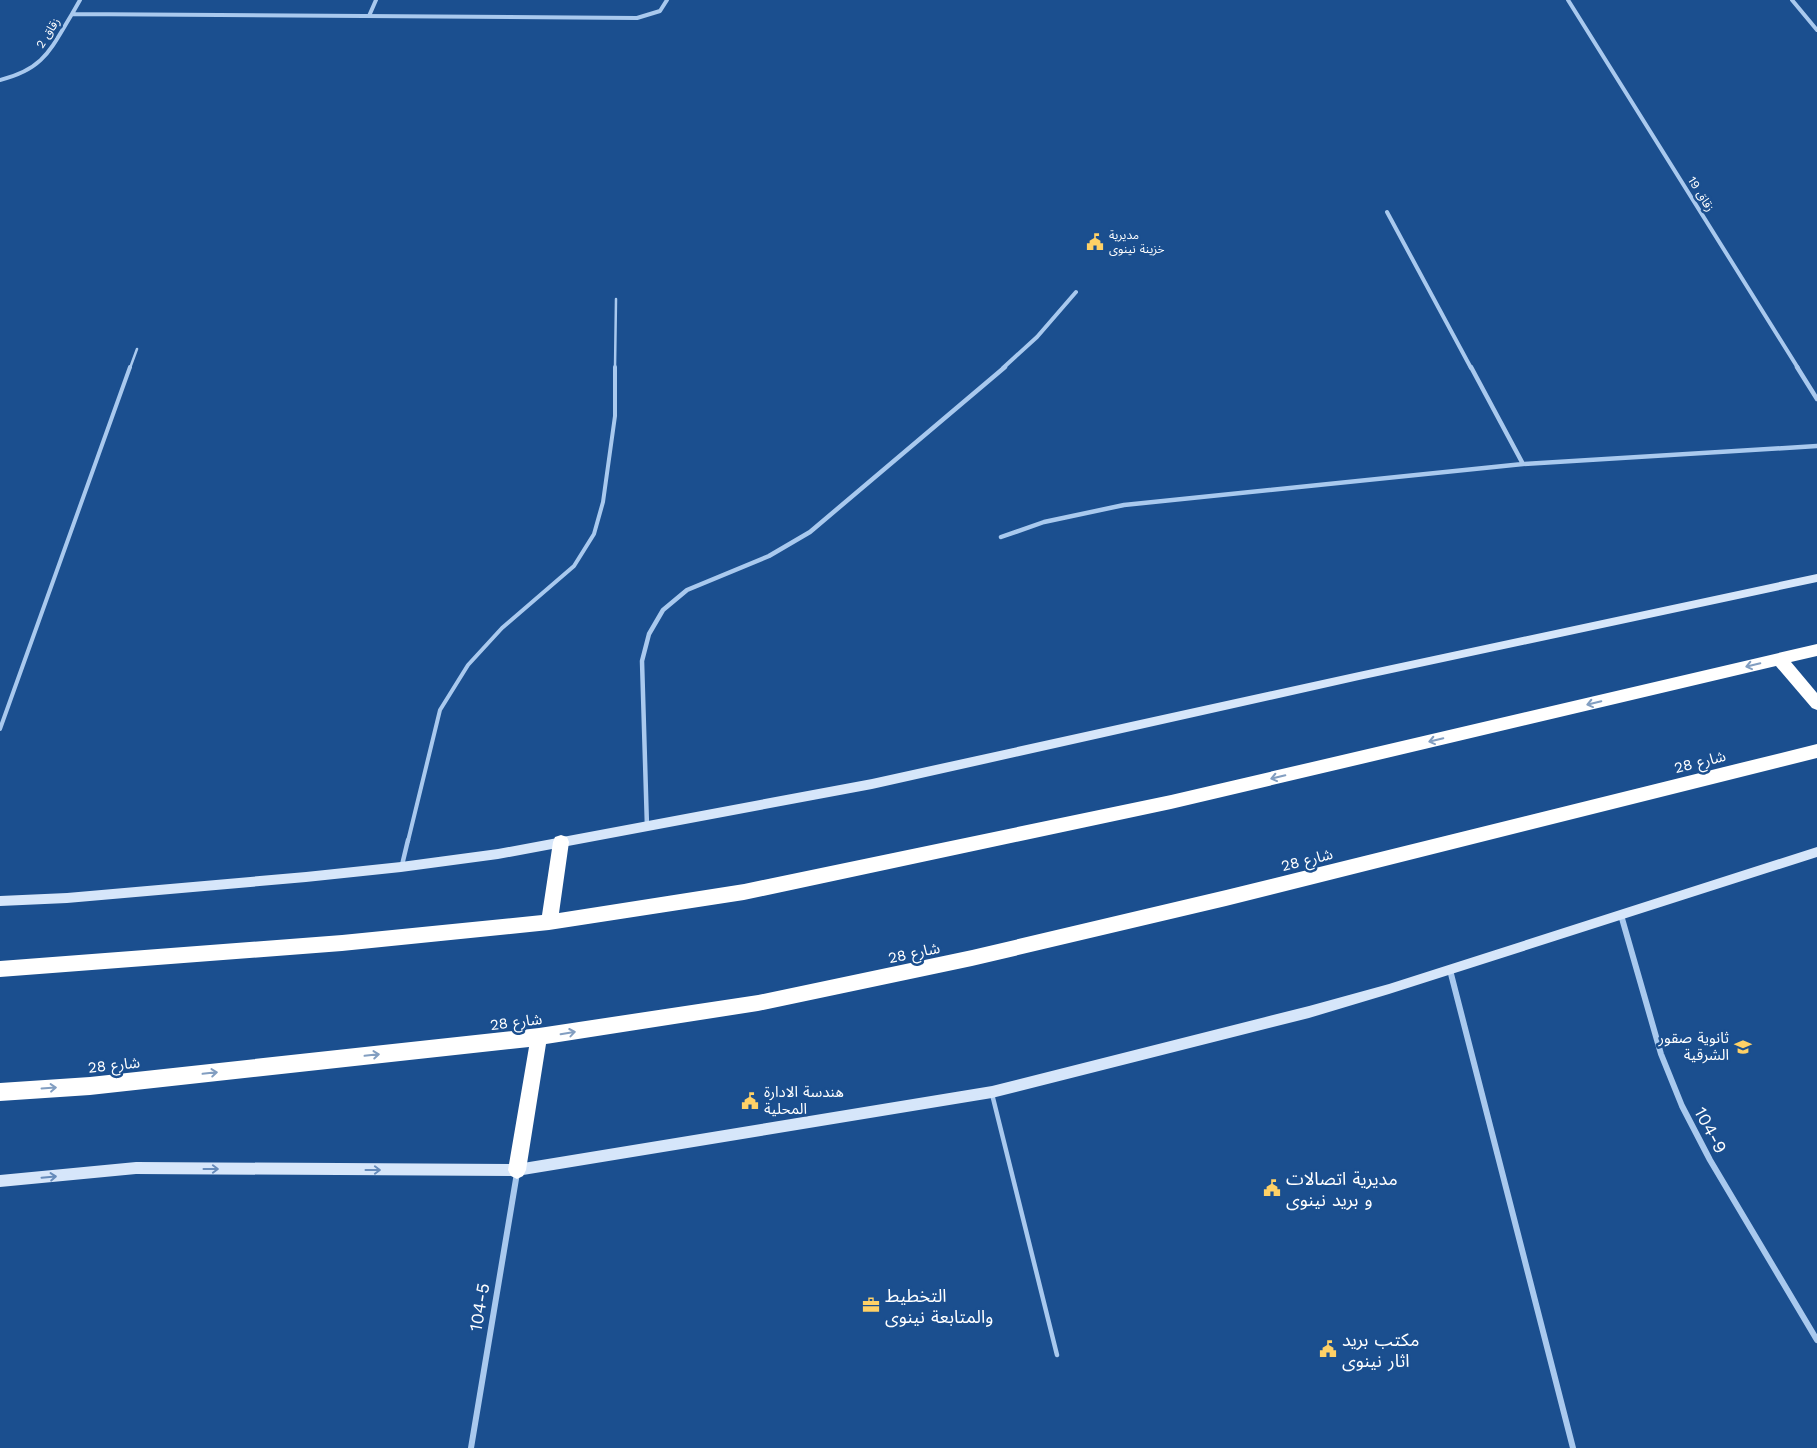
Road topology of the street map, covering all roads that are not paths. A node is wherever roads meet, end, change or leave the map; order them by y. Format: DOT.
graph roads {
  1 [pos="80,0"];
  2 [pos="376,0"];
  3 [pos="667,0"];
  4 [pos="1568,0"];
  5 [pos="1792,0"];
  6 [pos="72,14"];
  7 [pos="369,16"];
  8 [pos="1817,30"];
  9 [pos="0,80"];
  10 [pos="1387,212"];
  11 [pos="1076,292"];
  12 [pos="616,299"];
  13 [pos="137,349"];
  14 [pos="1817,399"];
  15 [pos="1817,446"];
  16 [pos="1523,464"];
  17 [pos="1001,537"];
  18 [pos="1817,578"];
  19 [pos="1817,650"];
  20 [pos="1779,659"];
  21 [pos="1817,704"];
  22 [pos="0,729"];
  23 [pos="1817,751"];
  24 [pos="647,827"];
  25 [pos="561,842"];
  26 [pos="1817,852"];
  27 [pos="401,868"];
  28 [pos="0,901"];
  29 [pos="1621,914"];
  30 [pos="549,922"];
  31 [pos="0,969"];
  32 [pos="1450,970"];
  33 [pos="539,1038"];
  34 [pos="0,1092"];
  35 [pos="992,1092"];
  36 [pos="517,1170"];
  37 [pos="0,1181"];
  38 [pos="1817,1340"];
  39 [pos="1057,1355"];
  40 [pos="471,1448"];
  41 [pos="1573,1448"];
  1 -- 6 [label="street"];
  2 -- 7 [label="street"];
  3 -- 7 [label="street, زقاق 2"];
  4 -- 14 [label="street, زقاق 19"];
  5 -- 8 [label="street"];
  6 -- 7 [label="street, زقاق 2"];
  6 -- 9 [label="street, زقاق 2"];
  10 -- 16 [label="street"];
  11 -- 24 [label="street"];
  12 -- 27 [label="lane"];
  13 -- 22 [label="lane"];
  15 -- 16 [label="street"];
  16 -- 17 [label="street"];
  18 -- 24 [label="main road"];
  19 -- 20 [label="highway"];
  20 -- 21 [label="highway"];
  20 -- 30 [label="highway, one-way"];
  33 -- 23 [label="highway, شارع 28, one-way"];
  24 -- 25 [label="main road"];
  25 -- 27 [label="main road"];
  25 -- 30 [label="highway"];
  26 -- 29 [label="main road"];
  27 -- 28 [label="main road"];
  29 -- 32 [label="main road"];
  29 -- 38 [label="street, 104-9"];
  30 -- 31 [label="highway"];
  32 -- 35 [label="main road"];
  32 -- 41 [label="street"];
  34 -- 33 [label="highway, شارع 28, one-way"];
  33 -- 36 [label="highway"];
  35 -- 36 [label="main road"];
  35 -- 39 [label="lane"];
  37 -- 36 [label="main road, one-way"];
  36 -- 40 [label="street, 104-5"];
}
